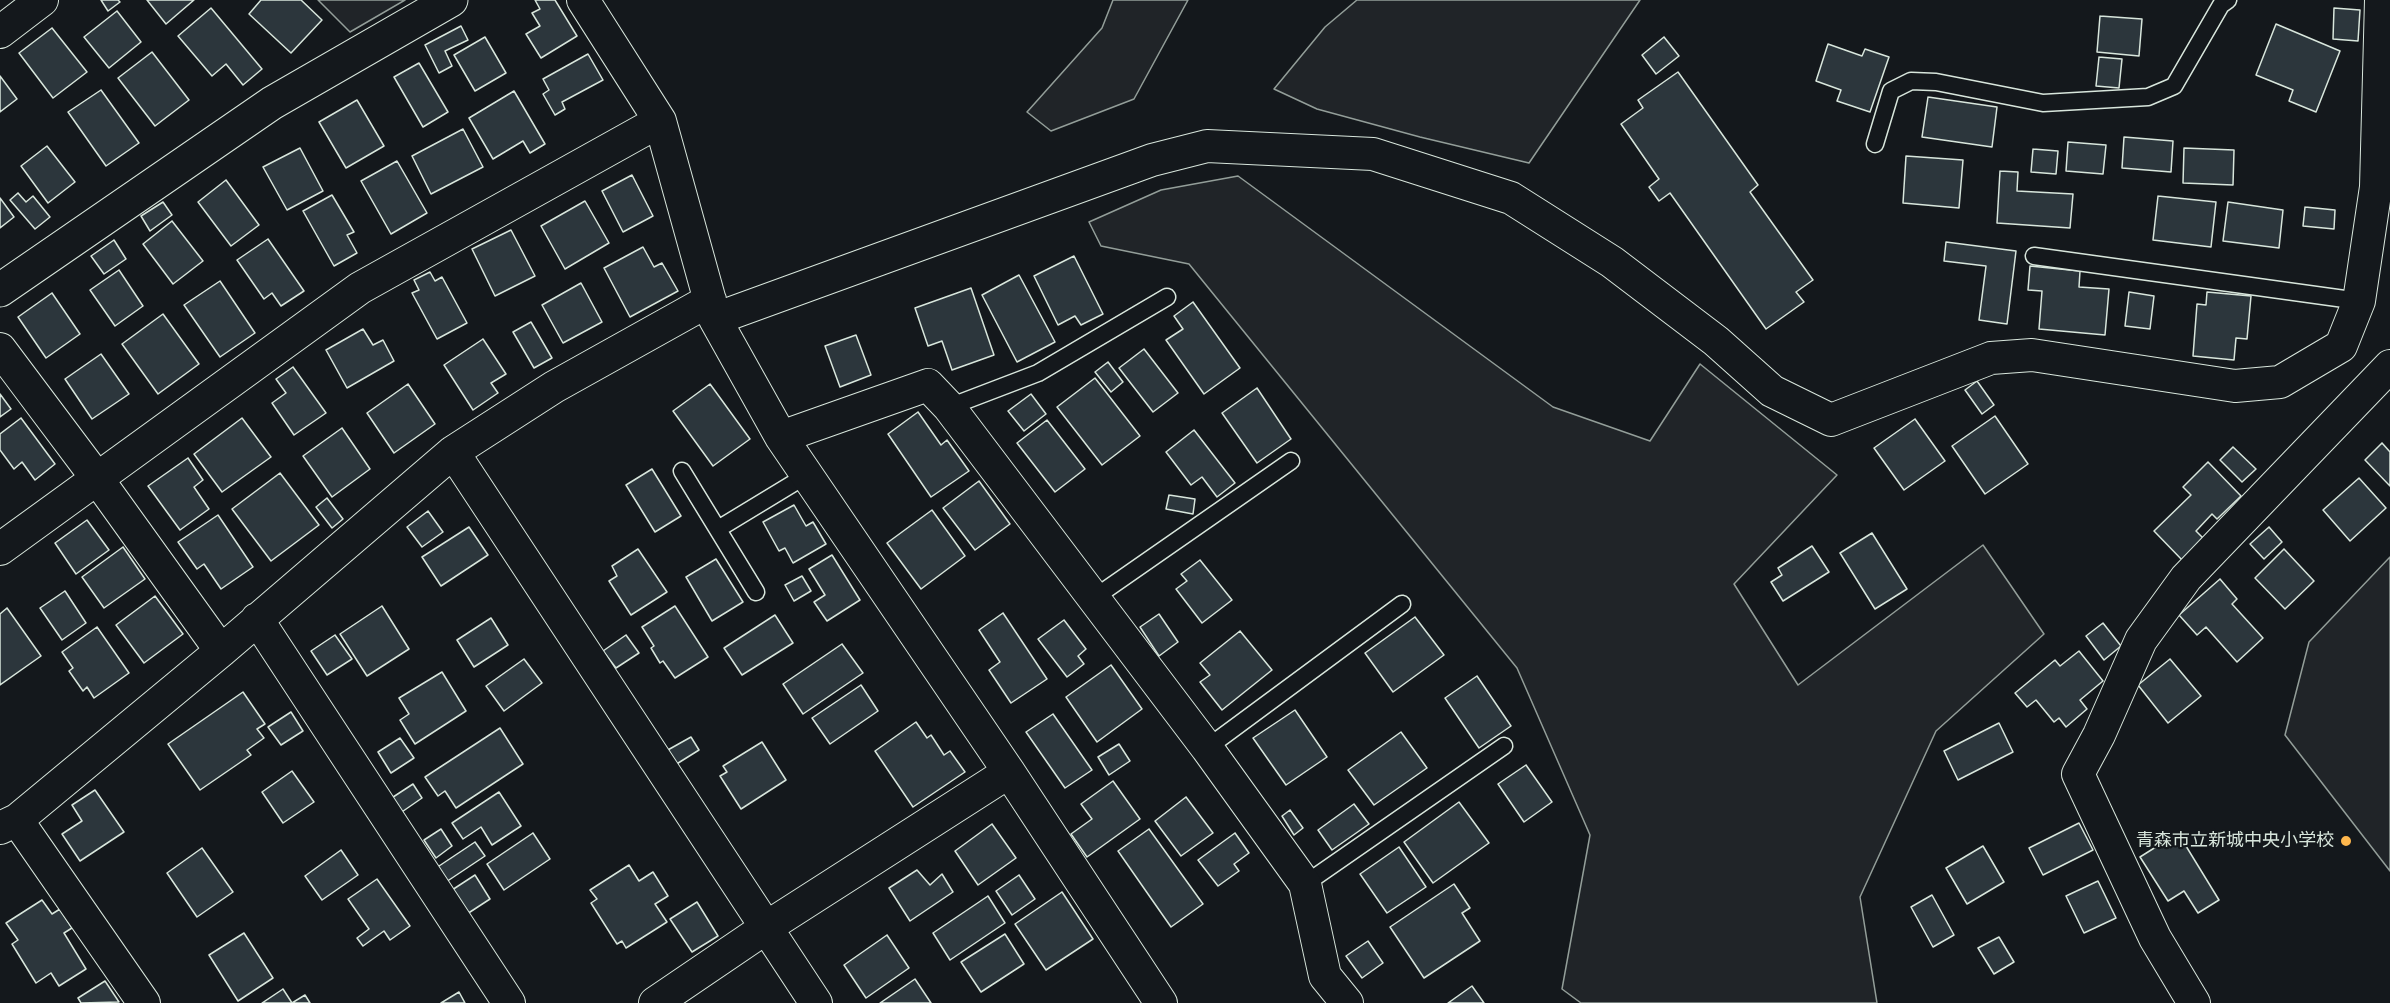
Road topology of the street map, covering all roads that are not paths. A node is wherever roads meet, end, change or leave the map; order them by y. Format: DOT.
graph roads {
  1 [pos="42,0"];
  2 [pos="451,0"];
  3 [pos="583,0"];
  4 [pos="2228,0"];
  5 [pos="2381,0"];
  6 [pos="0,32"];
  7 [pos="660,122"];
  8 [pos="1875,144"];
  9 [pos="2383,195"];
  10 [pos="2034,256"];
  11 [pos="0,291"];
  12 [pos="1167,297"];
  13 [pos="2359,301"];
  14 [pos="712,309"];
  15 [pos="0,349"];
  16 [pos="2390,366"];
  17 [pos="949,407"];
  18 [pos="782,437"];
  19 [pos="453,452"];
  20 [pos="1291,461"];
  21 [pos="682,471"];
  22 [pos="807,476"];
  23 [pos="96,477"];
  24 [pos="718,530"];
  25 [pos="0,549"];
  26 [pos="756,592"];
  27 [pos="1094,598"];
  28 [pos="1402,604"];
  29 [pos="257,619"];
  30 [pos="221,651"];
  31 [pos="1504,746"];
  32 [pos="1208,748"];
  33 [pos="1009,772"];
  34 [pos="9,824"];
  35 [pos="1305,885"];
  36 [pos="767,927"];
  37 [pos="144,1003"];
  38 [pos="509,1003"];
  39 [pos="655,1003"];
  40 [pos="816,1003"];
  41 [pos="1161,1003"];
  42 [pos="1347,1003"];
  43 [pos="2194,1003"];
  1 -- 6 [label="street"];
  2 -- 11 [label="street"];
  3 -- 7 [label="street"];
  4 -- 8 [label="lane"];
  5 -- 9 [label="street"];
  7 -- 14 [label="street"];
  7 -- 23 [label="street"];
  9 -- 13 [label="street"];
  10 -- 13 [label="lane"];
  12 -- 17 [label="lane"];
  13 -- 14 [label="street"];
  14 -- 18 [label="street"];
  14 -- 19 [label="street"];
  15 -- 23 [label="street"];
  16 -- 43 [label="street"];
  17 -- 18 [label="street"];
  17 -- 27 [label="street"];
  18 -- 22 [label="street"];
  19 -- 29 [label="street"];
  19 -- 36 [label="street"];
  20 -- 27 [label="lane"];
  21 -- 24 [label="lane"];
  22 -- 24 [label="lane"];
  22 -- 33 [label="street"];
  23 -- 25 [label="street"];
  23 -- 30 [label="street"];
  24 -- 26 [label="lane"];
  27 -- 32 [label="street"];
  28 -- 32 [label="lane"];
  29 -- 30 [label="street"];
  29 -- 38 [label="street"];
  30 -- 34 [label="street"];
  31 -- 35 [label="lane"];
  32 -- 35 [label="street"];
  33 -- 36 [label="street"];
  33 -- 41 [label="street"];
  34 -- 37 [label="street"];
  35 -- 42 [label="street"];
  36 -- 39 [label="street"];
  36 -- 40 [label="street"];
}
